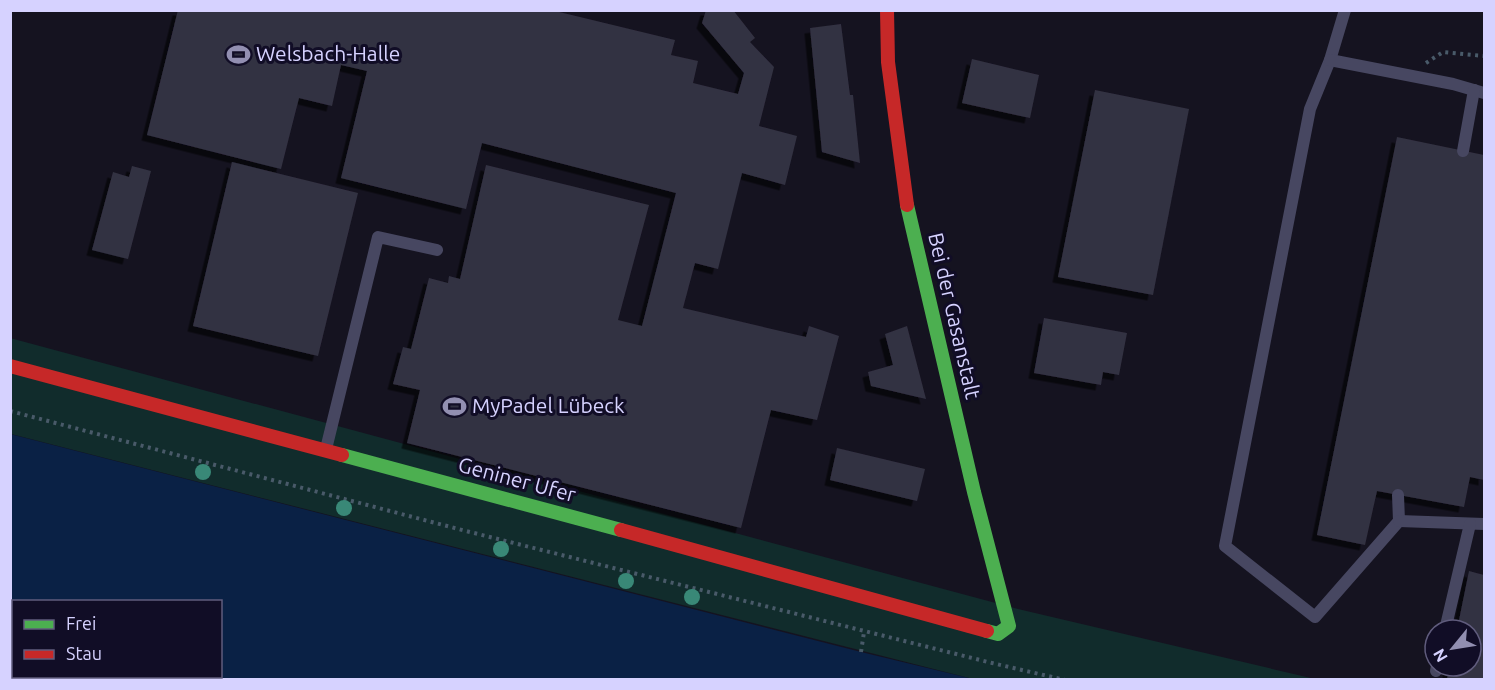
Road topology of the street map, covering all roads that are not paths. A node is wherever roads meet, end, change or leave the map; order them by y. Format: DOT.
graph roads {
  1 [pos="887,10"];
  2 [pos="1345,10"];
  3 [pos="1330,60"];
  4 [pos="1479,91"];
  5 [pos="1463,151"];
  6 [pos="437,250"];
  7 [pos="10,366"];
  8 [pos="326,450"];
  9 [pos="1398,495"];
  10 [pos="1399,521"];
  11 [pos="1470,524"];
  12 [pos="1485,524"];
  13 [pos="1448,618"];
  14 [pos="1008,626"];
  1 -- 14 [label="street, Bei der Gasanstalt"];
  2 -- 3 [label="lane"];
  3 -- 4 [label="lane"];
  3 -- 10 [label="lane"];
  4 -- 5 [label="lane"];
  6 -- 8 [label="lane"];
  7 -- 8 [label="street, Geniner Ufer"];
  8 -- 14 [label="street, Geniner Ufer"];
  9 -- 10 [label="lane"];
  10 -- 11 [label="lane"];
  11 -- 12 [label="lane"];
  11 -- 13 [label="lane"];
}
